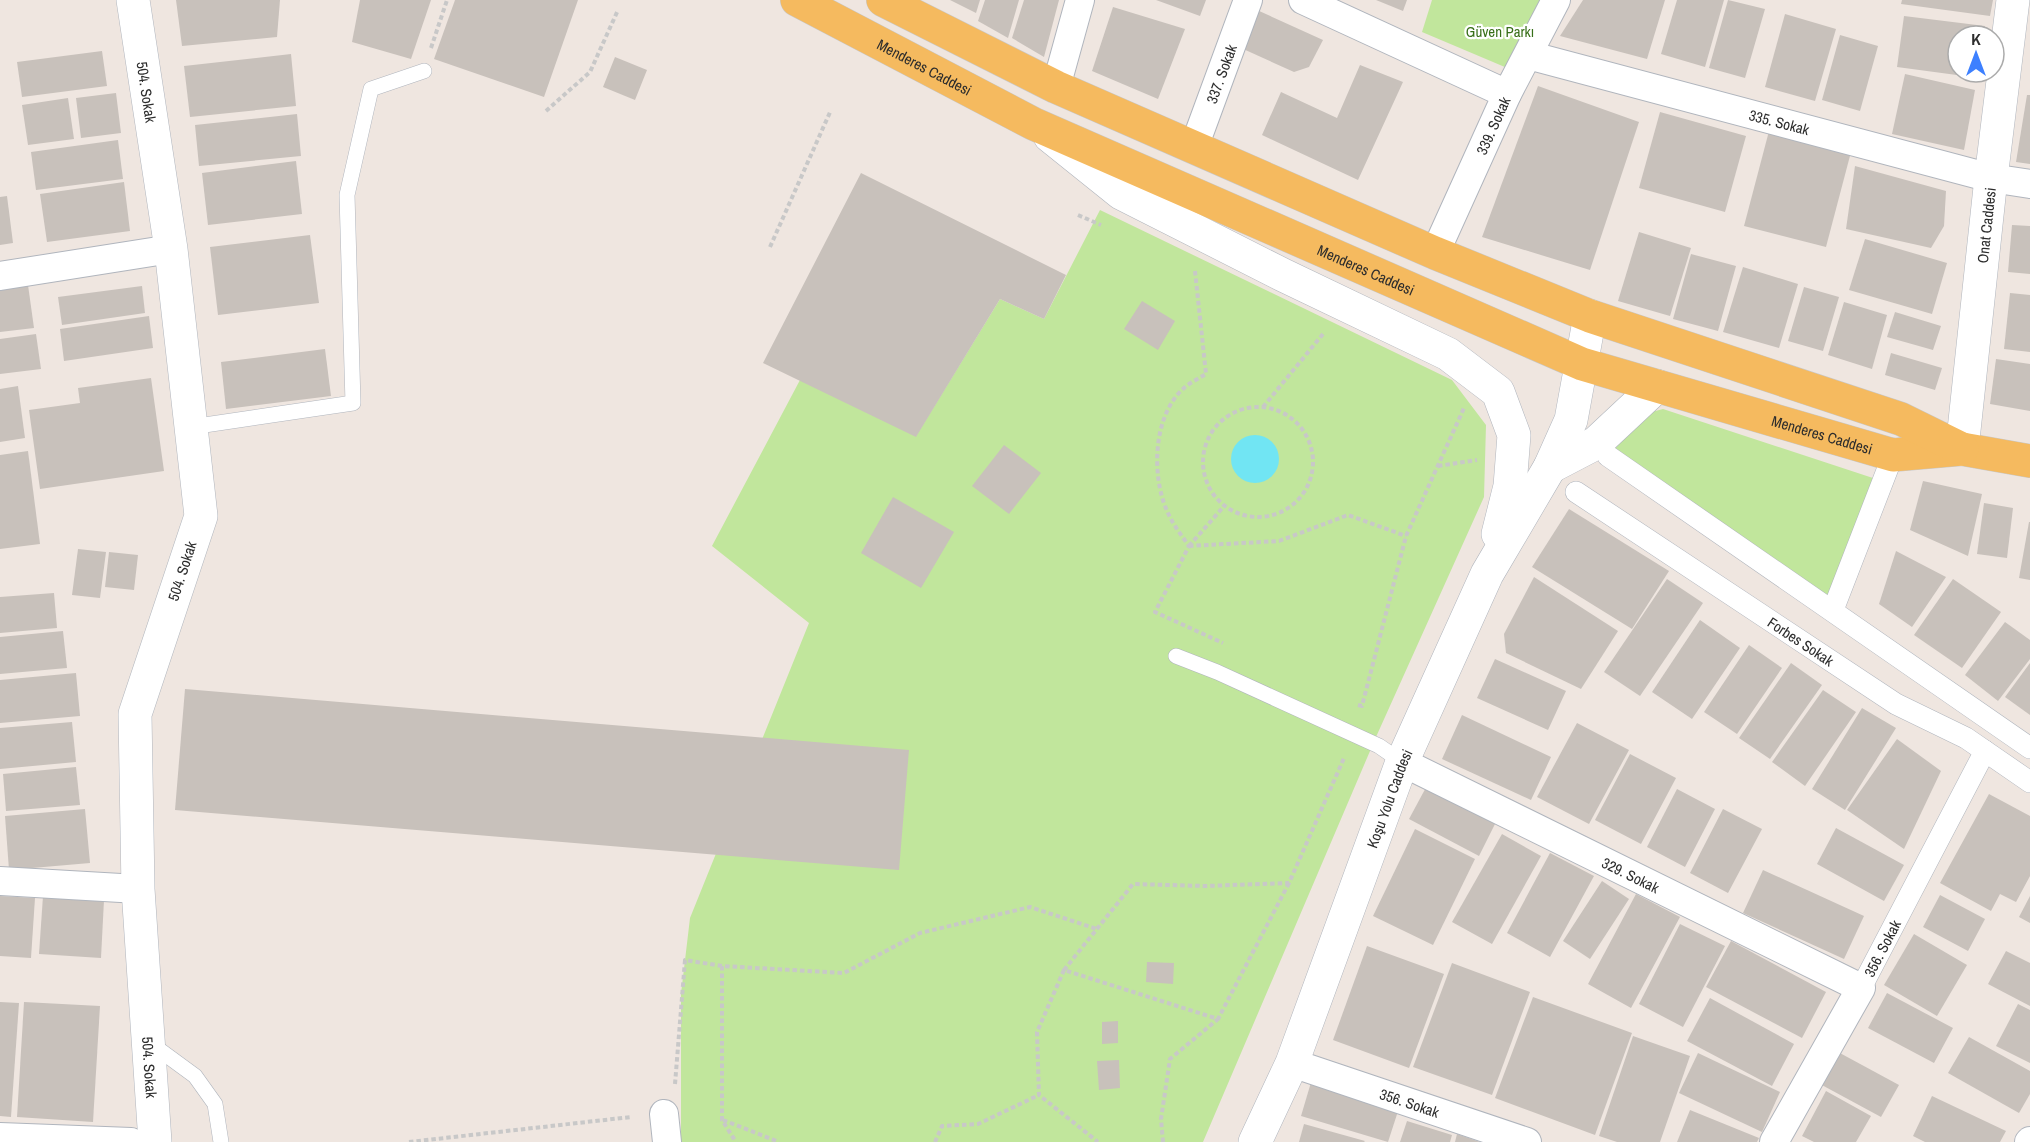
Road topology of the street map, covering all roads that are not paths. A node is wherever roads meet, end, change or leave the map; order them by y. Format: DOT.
graph roads {
  1 [pos="133,0"];
  2 [pos="797,0"];
  3 [pos="883,0"];
  4 [pos="1080,0"];
  5 [pos="1248,0"];
  6 [pos="1303,0"];
  7 [pos="1556,0"];
  8 [pos="2013,0"];
  9 [pos="1528,55"];
  10 [pos="424,71"];
  11 [pos="1056,87"];
  12 [pos="1507,94"];
  13 [pos="1034,123"];
  14 [pos="1194,147"];
  15 [pos="1991,178"];
  16 [pos="2030,184"];
  17 [pos="171,249"];
  18 [pos="1435,253"];
  19 [pos="0,276"];
  20 [pos="1590,316"];
  21 [pos="1582,364"];
  22 [pos="1657,386"];
  23 [pos="191,427"];
  24 [pos="1962,449"];
  25 [pos="1893,455"];
  26 [pos="1608,456"];
  27 [pos="2030,461"];
  28 [pos="1550,467"];
  29 [pos="1576,492"];
  30 [pos="1487,574"];
  31 [pos="1833,610"];
  32 [pos="1176,657"];
  33 [pos="2030,748"];
  34 [pos="1985,752"];
  35 [pos="1402,762"];
  36 [pos="2030,782"];
  37 [pos="0,881"];
  38 [pos="138,889"];
  39 [pos="1861,988"];
  40 [pos="148,1042"];
  41 [pos="1292,1063"];
  42 [pos="664,1114"];
  43 [pos="0,1137"];
  44 [pos="131,1142"];
  45 [pos="154,1142"];
  46 [pos="221,1142"];
  47 [pos="667,1142"];
  48 [pos="1255,1142"];
  49 [pos="1527,1142"];
  50 [pos="1774,1142"];
  1 -- 17 [label="main road, 504. Sokak"];
  2 -- 13 [label="main road, Menderes Caddesi"];
  3 -- 11 [label="main road, Menderes Caddesi"];
  4 -- 11 [label="street"];
  5 -- 14 [label="street, 337. Sokak"];
  6 -- 12 [label="street"];
  7 -- 9 [label="street, 339. Sokak"];
  8 -- 15 [label="main road, Onat Caddesi"];
  9 -- 12 [label="street, 339. Sokak"];
  9 -- 15 [label="street, 335. Sokak"];
  10 -- 23 [label="lane"];
  11 -- 14 [label="main road, Menderes Caddesi"];
  12 -- 18 [label="street, 339. Sokak"];
  13 -- 21 [label="main road, Menderes Caddesi"];
  13 -- 30 [label="main road"];
  14 -- 18 [label="main road, Menderes Caddesi"];
  15 -- 16 [label="street, 335. Sokak"];
  15 -- 24 [label="main road, Onat Caddesi"];
  17 -- 19 [label="street"];
  17 -- 23 [label="main road, 504. Sokak"];
  18 -- 20 [label="main road, Menderes Caddesi"];
  20 -- 21 [label="main road, Koşu Yolu Caddesi"];
  20 -- 24 [label="main road, Menderes Caddesi"];
  21 -- 22 [label="main road, Menderes Caddesi"];
  21 -- 28 [label="main road, Koşu Yolu Caddesi"];
  22 -- 25 [label="main road, Menderes Caddesi"];
  22 -- 28 [label="main road"];
  23 -- 38 [label="main road, 504. Sokak"];
  24 -- 25 [label="main road, Menderes Caddesi"];
  24 -- 27 [label="main road, Menderes Caddesi"];
  25 -- 31 [label="street"];
  26 -- 31 [label="street"];
  28 -- 30 [label="main road, Koşu Yolu Caddesi"];
  29 -- 34 [label="street, Forbes Sokak"];
  30 -- 35 [label="main road, Koşu Yolu Caddesi"];
  31 -- 33 [label="street"];
  32 -- 35 [label="lane"];
  34 -- 36 [label="street, Forbes Sokak"];
  34 -- 39 [label="street, 356. Sokak"];
  35 -- 39 [label="street, 329. Sokak"];
  35 -- 41 [label="main road, Koşu Yolu Caddesi"];
  37 -- 38 [label="street"];
  38 -- 40 [label="main road, 504. Sokak"];
  39 -- 50 [label="street, 356. Sokak"];
  40 -- 45 [label="main road, 504. Sokak"];
  40 -- 46 [label="lane"];
  41 -- 48 [label="main road, Koşu Yolu Caddesi"];
  41 -- 49 [label="street, 356. Sokak"];
  42 -- 47 [label="street"];
  43 -- 44 [label="street"];
}
